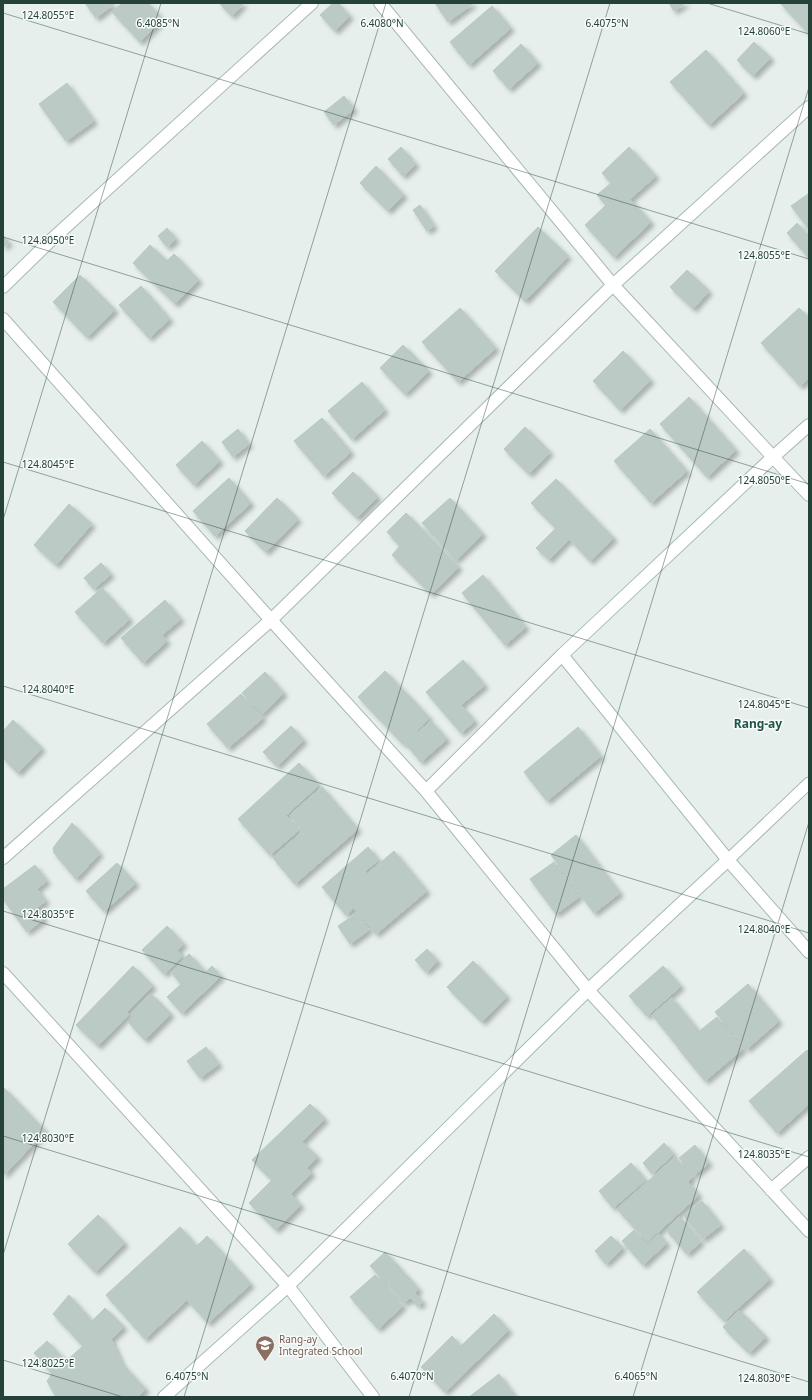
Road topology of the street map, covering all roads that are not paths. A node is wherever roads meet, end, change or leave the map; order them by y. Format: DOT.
graph roads {
  1 [pos="312,3"];
  2 [pos="380,3"];
  3 [pos="809,107"];
  4 [pos="614,284"];
  5 [pos="3,287"];
  6 [pos="3,319"];
  7 [pos="809,424"];
  8 [pos="773,457"];
  9 [pos="809,495"];
  10 [pos="271,620"];
  11 [pos="562,655"];
  12 [pos="809,783"];
  13 [pos="426,790"];
  14 [pos="3,858"];
  15 [pos="728,860"];
  16 [pos="809,952"];
  17 [pos="3,973"];
  18 [pos="588,990"];
  19 [pos="809,1156"];
  20 [pos="771,1190"];
  21 [pos="809,1231"];
  22 [pos="288,1286"];
  23 [pos="164,1397"];
  24 [pos="373,1397"];
  1 -- 5 [label="street"];
  2 -- 4 [label="street"];
  3 -- 4 [label="street"];
  4 -- 8 [label="street"];
  4 -- 10 [label="street"];
  6 -- 10 [label="street"];
  7 -- 8 [label="street"];
  8 -- 9 [label="street"];
  8 -- 11 [label="street"];
  10 -- 13 [label="street"];
  10 -- 14 [label="street"];
  11 -- 13 [label="street"];
  11 -- 15 [label="street"];
  12 -- 15 [label="lane"];
  13 -- 18 [label="street"];
  15 -- 16 [label="street"];
  15 -- 18 [label="street"];
  17 -- 22 [label="street"];
  18 -- 20 [label="street"];
  18 -- 22 [label="street"];
  19 -- 20 [label="street"];
  20 -- 21 [label="street"];
  22 -- 23 [label="street"];
  22 -- 24 [label="street"];
}
